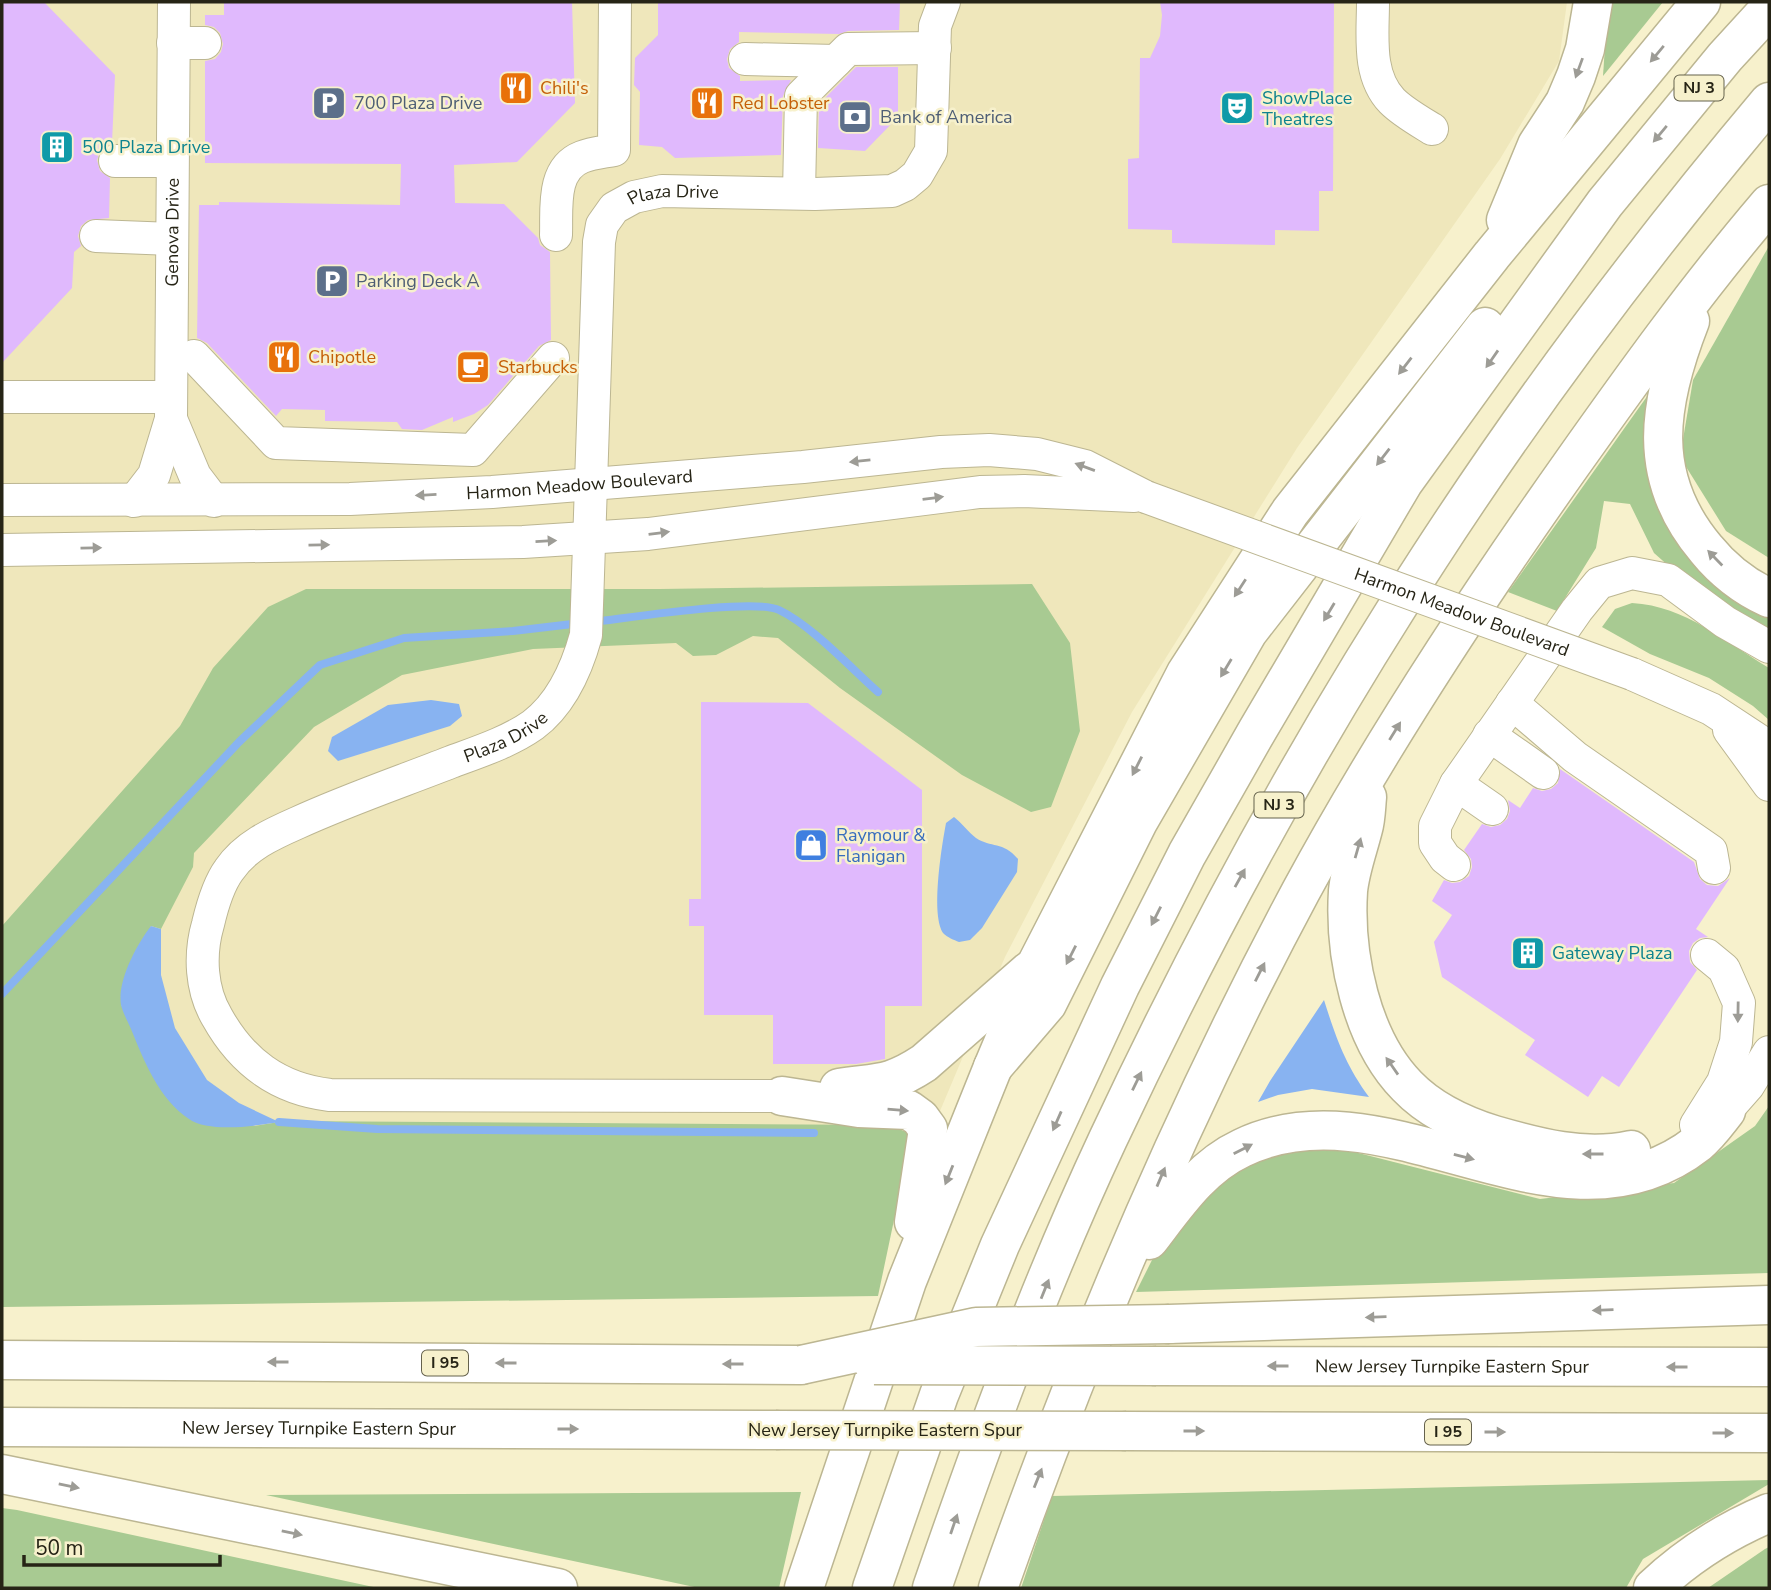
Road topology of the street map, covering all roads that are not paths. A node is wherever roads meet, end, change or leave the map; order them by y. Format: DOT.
graph roads {
  1 [pos="174,2"];
  2 [pos="615,2"];
  3 [pos="944,2"];
  4 [pos="1373,2"];
  5 [pos="1593,2"];
  6 [pos="1701,2"];
  7 [pos="1769,9"];
  8 [pos="173,43"];
  9 [pos="205,43"];
  10 [pos="935,48"];
  11 [pos="745,60"];
  12 [pos="836,61"];
  13 [pos="1769,102"];
  14 [pos="1432,129"];
  15 [pos="171,161"];
  16 [pos="115,162"];
  17 [pos="799,193"];
  18 [pos="1769,204"];
  19 [pos="179,227"];
  20 [pos="556,235"];
  21 [pos="96,236"];
  22 [pos="1492,254"];
  23 [pos="1559,263"];
  24 [pos="1704,284"];
  25 [pos="194,356"];
  26 [pos="553,358"];
  27 [pos="2,397"];
  28 [pos="171,408"];
  29 [pos="592,483"];
  30 [pos="1146,497"];
  31 [pos="2,500"];
  32 [pos="134,501"];
  33 [pos="214,501"];
  34 [pos="591,539"];
  35 [pos="2,550"];
  36 [pos="1769,598"];
  37 [pos="1769,647"];
  38 [pos="1512,703"];
  39 [pos="1711,709"];
  40 [pos="1489,736"];
  41 [pos="1769,747"];
  42 [pos="1543,773"];
  43 [pos="1369,774"];
  44 [pos="1456,784"];
  45 [pos="1769,785"];
  46 [pos="1492,809"];
  47 [pos="1454,865"];
  48 [pos="1714,868"];
  49 [pos="1707,956"];
  50 [pos="1036,965"];
  51 [pos="1769,1052"];
  52 [pos="993,1067"];
  53 [pos="782,1096"];
  54 [pos="1711,1118"];
  55 [pos="907,1282"];
  56 [pos="1114,1286"];
  57 [pos="1769,1305"];
  58 [pos="2,1360"];
  59 [pos="801,1365"];
  60 [pos="1769,1367"];
  61 [pos="2,1427"];
  62 [pos="1769,1433"];
  63 [pos="2,1474"];
  64 [pos="1769,1513"];
  65 [pos="558,1588"];
  66 [pos="804,1588"];
  67 [pos="872,1588"];
  68 [pos="932,1588"];
  69 [pos="998,1588"];
  70 [pos="1653,1588"];
  1 -- 8 [label="street, Genova Drive"];
  2 -- 20 [label="street"];
  3 -- 10 [label="street, Plaza Drive"];
  4 -- 14 [label="street"];
  5 -- 22 [label="main road, one-way"];
  6 -- 22 [label="main road, one-way"];
  7 -- 23 [label="main road, NJ 3, one-way"];
  8 -- 9 [label="street"];
  8 -- 15 [label="street, Genova Drive"];
  10 -- 12 [label="street"];
  10 -- 17 [label="street, Plaza Drive"];
  11 -- 12 [label="street"];
  12 -- 17 [label="street"];
  68 -- 13 [label="main road, NJ 3, one-way"];
  15 -- 16 [label="street"];
  15 -- 19 [label="street, Genova Drive"];
  17 -- 29 [label="street, Plaza Drive"];
  18 -- 24 [label="main road"];
  19 -- 21 [label="street"];
  19 -- 28 [label="street, Genova Drive"];
  22 -- 50 [label="main road, one-way"];
  23 -- 52 [label="main road, one-way"];
  23 -- 67 [label="main road, NJ 3, one-way"];
  36 -- 24 [label="main road, one-way"];
  43 -- 24 [label="main road, one-way"];
  25 -- 26 [label="street"];
  27 -- 28 [label="street"];
  28 -- 32 [label="street, Genova Drive"];
  28 -- 33 [label="street, Genova Drive"];
  30 -- 29 [label="street, Harmon Meadow Boulevard, one-way"];
  29 -- 33 [label="street, Harmon Meadow Boulevard, one-way"];
  29 -- 34 [label="street, Plaza Drive"];
  34 -- 30 [label="street, Harmon Meadow Boulevard, one-way"];
  30 -- 39 [label="street, Harmon Meadow Boulevard, bridge"];
  31 -- 32 [label="street, Harmon Meadow Boulevard"];
  32 -- 33 [label="street, Harmon Meadow Boulevard"];
  35 -- 34 [label="street, Harmon Meadow Boulevard, one-way"];
  34 -- 53 [label="street, Plaza Drive"];
  37 -- 38 [label="street"];
  38 -- 40 [label="street"];
  38 -- 48 [label="street"];
  39 -- 41 [label="street, Harmon Meadow Boulevard"];
  39 -- 45 [label="street"];
  40 -- 42 [label="street"];
  40 -- 44 [label="street"];
  54 -- 43 [label="main road, one-way"];
  56 -- 43 [label="main road, one-way"];
  44 -- 46 [label="street"];
  44 -- 47 [label="street"];
  49 -- 54 [label="street, one-way"];
  50 -- 52 [label="main road"];
  50 -- 53 [label="main road"];
  51 -- 54 [label="street"];
  52 -- 55 [label="main road, one-way"];
  53 -- 55 [label="main road, one-way"];
  56 -- 54 [label="main road, one-way"];
  55 -- 66 [label="main road"];
  69 -- 56 [label="main road, one-way"];
  57 -- 59 [label="main road, one-way, bridge"];
  59 -- 58 [label="main road, New Jersey Turnpike Eastern Spur / I 95, one-way"];
  60 -- 59 [label="main road, New Jersey Turnpike Eastern Spur / I 95, one-way, bridge"];
  61 -- 62 [label="main road, New Jersey Turnpike Eastern Spur / I 95, one-way, bridge"];
  63 -- 65 [label="main road, one-way"];
  64 -- 70 [label="main road"];
}
